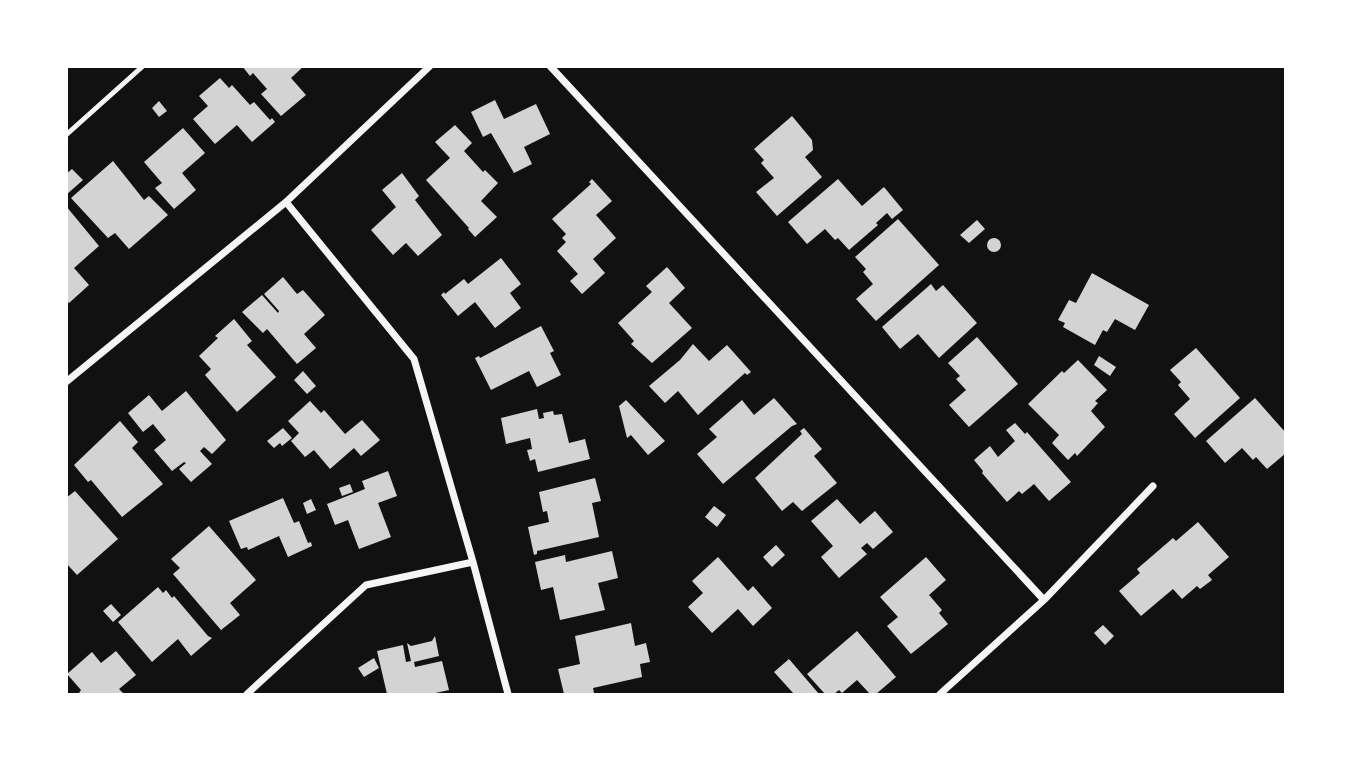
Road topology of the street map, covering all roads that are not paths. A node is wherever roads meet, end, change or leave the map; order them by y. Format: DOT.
graph roads {
  1 [pos="143,66"];
  2 [pos="430,66"];
  3 [pos="550,66"];
  4 [pos="66,135"];
  5 [pos="286,202"];
  6 [pos="66,383"];
  7 [pos="1153,486"];
  8 [pos="473,562"];
  9 [pos="1044,600"];
  10 [pos="247,695"];
  11 [pos="508,695"];
  12 [pos="940,695"];
  1 -- 4 [label="lane"];
  2 -- 5 [label="street"];
  3 -- 9 [label="street"];
  5 -- 6 [label="street"];
  5 -- 8 [label="street"];
  7 -- 9 [label="street"];
  8 -- 10 [label="street"];
  8 -- 11 [label="street"];
  9 -- 12 [label="street"];
}
